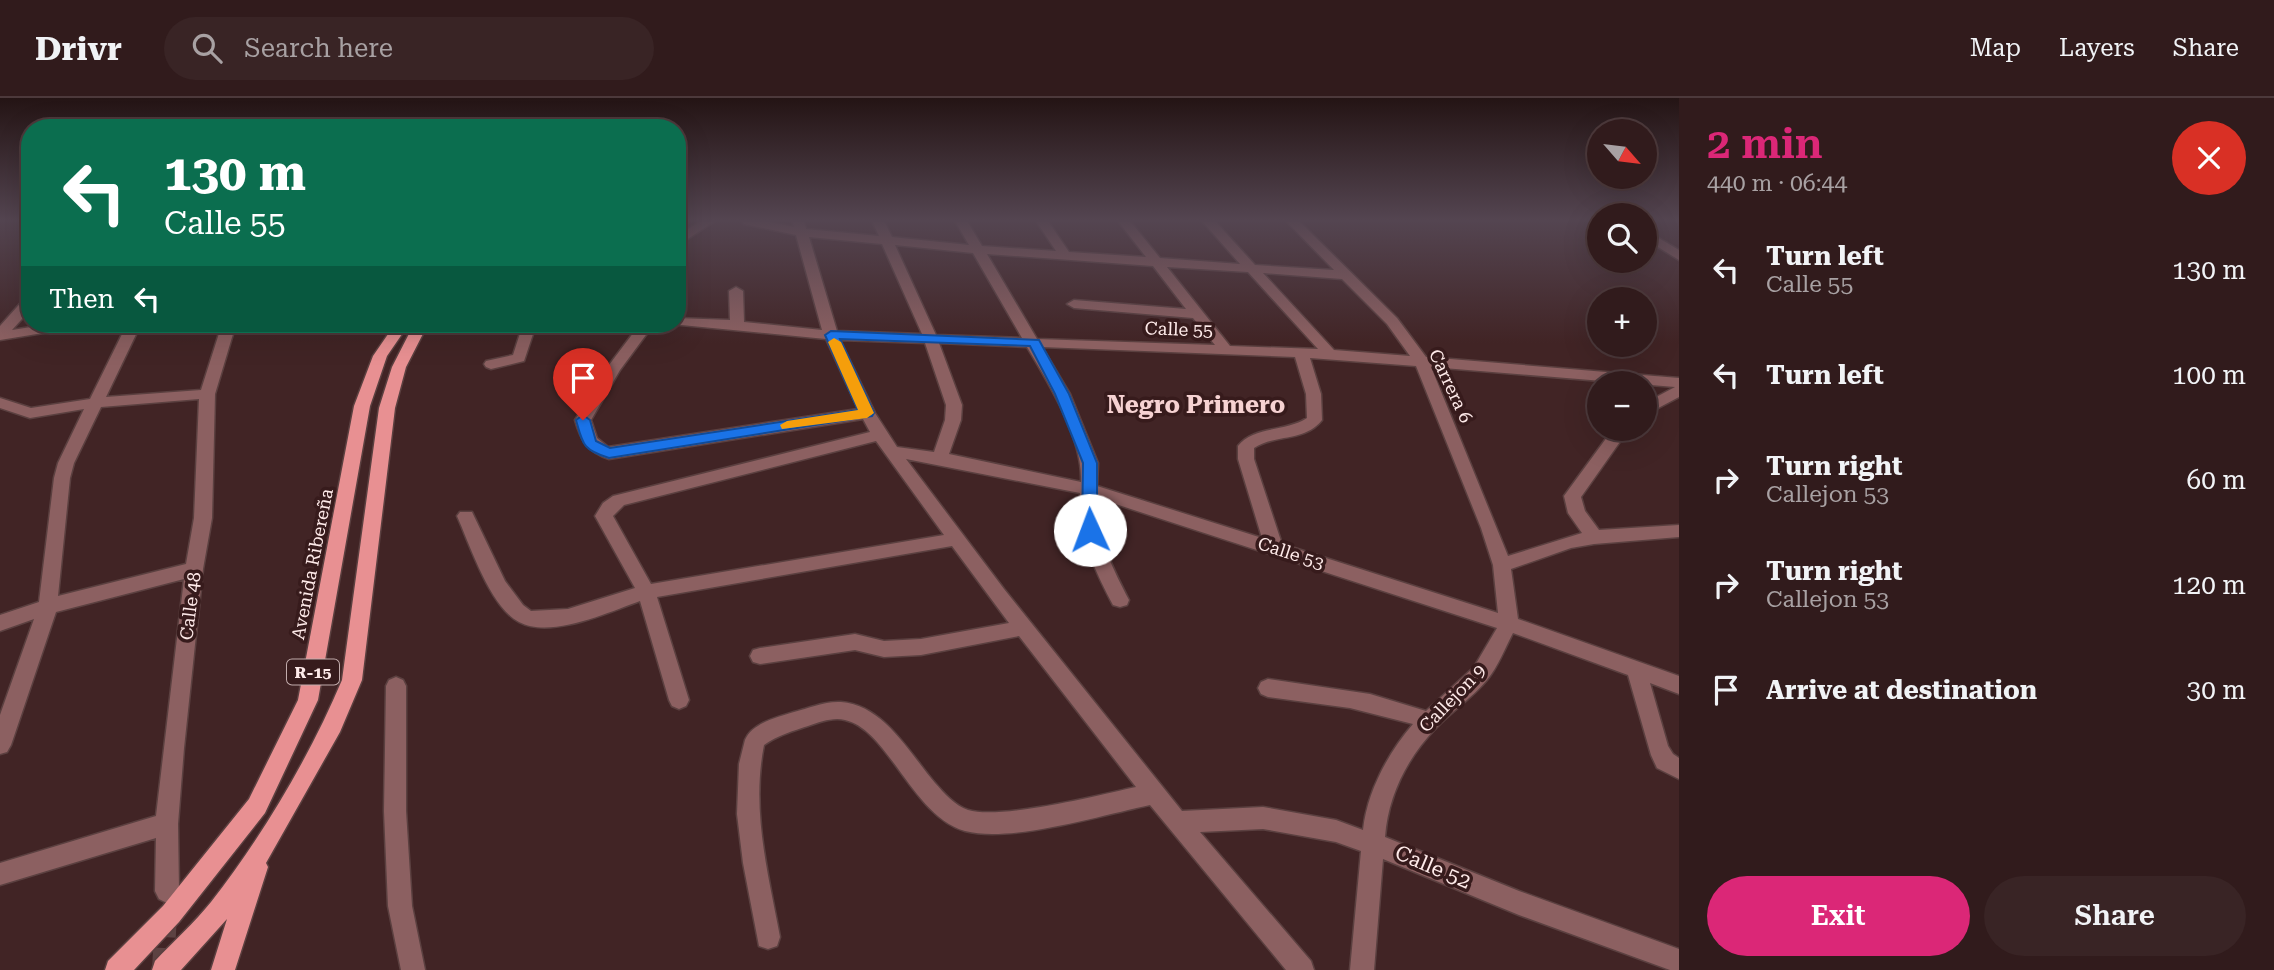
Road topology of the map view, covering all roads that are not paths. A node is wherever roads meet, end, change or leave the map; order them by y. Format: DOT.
graph roads {
  1 [pos="809,262"];
  2 [pos="896,262"];
  3 [pos="986,262"];
  4 [pos="1137,262"];
  5 [pos="1246,262"];
  6 [pos="1334,262"];
  7 [pos="1159,264"];
  8 [pos="1253,269"];
  9 [pos="1348,275"];
  10 [pos="736,291"];
  11 [pos="1074,304"];
  12 [pos="21,312"];
  13 [pos="1199,314"];
  14 [pos="686,323"];
  15 [pos="737,325"];
  16 [pos="21,332"];
  17 [pos="130,333"];
  18 [pos="226,333"];
  19 [pos="396,333"];
  20 [pos="416,333"];
  21 [pos="530,333"];
  22 [pos="640,333"];
  23 [pos="0,335"];
  24 [pos="831,335"];
  25 [pos="930,337"];
  26 [pos="1034,342"];
  27 [pos="1226,350"];
  28 [pos="1300,353"];
  29 [pos="1330,354"];
  30 [pos="1422,362"];
  31 [pos="491,364"];
  32 [pos="1679,383"];
  33 [pos="1679,391"];
  34 [pos="207,394"];
  35 [pos="0,403"];
  36 [pos="1657,403"];
  37 [pos="94,404"];
  38 [pos="867,413"];
  39 [pos="880,435"];
  40 [pos="1612,441"];
  41 [pos="895,452"];
  42 [pos="940,458"];
  43 [pos="1088,489"];
  44 [pos="466,516"];
  45 [pos="1679,531"];
  46 [pos="1594,537"];
  47 [pos="956,539"];
  48 [pos="1274,548"];
  49 [pos="1502,565"];
  50 [pos="194,569"];
  51 [pos="646,592"];
  52 [pos="1120,600"];
  53 [pos="48,606"];
  54 [pos="0,623"];
  55 [pos="1509,624"];
  56 [pos="1023,628"];
  57 [pos="760,656"];
  58 [pos="1637,672"];
  59 [pos="1679,685"];
  60 [pos="396,686"];
  61 [pos="1268,688"];
  62 [pos="679,700"];
  63 [pos="1429,721"];
  64 [pos="0,745"];
  65 [pos="1679,769"];
  66 [pos="1154,794"];
  67 [pos="1177,822"];
  68 [pos="167,824"];
  69 [pos="1372,842"];
  70 [pos="262,849"];
  71 [pos="0,874"];
  72 [pos="167,891"];
  73 [pos="768,937"];
  74 [pos="1679,961"];
  75 [pos="117,970"];
  76 [pos="164,970"];
  77 [pos="223,970"];
  78 [pos="413,970"];
  79 [pos="1302,970"];
  80 [pos="1362,970"];
  1 -- 24 [label="street"];
  2 -- 25 [label="street"];
  3 -- 26 [label="street"];
  4 -- 7 [label="street"];
  5 -- 8 [label="street"];
  6 -- 9 [label="street, Carrera 6"];
  7 -- 8 [label="street"];
  7 -- 13 [label="street"];
  8 -- 9 [label="street"];
  8 -- 29 [label="street"];
  9 -- 30 [label="street, Carrera 6"];
  10 -- 15 [label="street"];
  11 -- 13 [label="street"];
  12 -- 23 [label="street"];
  13 -- 27 [label="street"];
  14 -- 15 [label="street, Calle 55"];
  15 -- 24 [label="street, Calle 55"];
  16 -- 23 [label="street"];
  17 -- 37 [label="street"];
  18 -- 34 [label="street, Calle 48"];
  19 -- 75 [label="main road, Avenida Ribereña / R-15"];
  20 -- 70 [label="main road, R-15"];
  21 -- 31 [label="street"];
  22 -- 38 [label="street"];
  24 -- 25 [label="street, Calle 55"];
  24 -- 38 [label="street"];
  25 -- 26 [label="street, Calle 55"];
  25 -- 42 [label="street"];
  26 -- 27 [label="street, Calle 55"];
  26 -- 43 [label="street"];
  27 -- 28 [label="street, Calle 55"];
  28 -- 29 [label="street, Calle 55"];
  28 -- 48 [label="street"];
  29 -- 30 [label="street, Calle 55"];
  30 -- 32 [label="street, Calle 55"];
  30 -- 49 [label="street, Carrera 6"];
  33 -- 36 [label="street"];
  34 -- 37 [label="street"];
  34 -- 50 [label="street, Calle 48"];
  35 -- 37 [label="street"];
  37 -- 53 [label="street"];
  38 -- 39 [label="street"];
  39 -- 41 [label="street"];
  39 -- 51 [label="street"];
  40 -- 46 [label="street"];
  41 -- 42 [label="street, Calle 53"];
  41 -- 47 [label="street"];
  42 -- 43 [label="street, Calle 53"];
  43 -- 48 [label="street, Calle 53"];
  43 -- 52 [label="street"];
  44 -- 51 [label="street"];
  45 -- 46 [label="street"];
  46 -- 49 [label="street"];
  47 -- 51 [label="street"];
  47 -- 56 [label="street"];
  48 -- 55 [label="street, Calle 53"];
  49 -- 55 [label="street"];
  50 -- 53 [label="street"];
  50 -- 68 [label="street, Calle 48"];
  51 -- 62 [label="street"];
  53 -- 54 [label="street"];
  53 -- 64 [label="street"];
  55 -- 58 [label="street, Calle 53"];
  55 -- 63 [label="street, Callejon 9"];
  56 -- 57 [label="street"];
  56 -- 66 [label="street"];
  58 -- 59 [label="street, Calle 53"];
  58 -- 65 [label="street"];
  60 -- 78 [label="street"];
  61 -- 63 [label="street"];
  63 -- 69 [label="street, Callejon 9"];
  66 -- 67 [label="street"];
  66 -- 73 [label="street"];
  67 -- 69 [label="street, Calle 52"];
  67 -- 79 [label="street"];
  68 -- 71 [label="street"];
  68 -- 72 [label="street, Calle 48"];
  69 -- 74 [label="street, Calle 52"];
  69 -- 80 [label="street, Callejon 9"];
  70 -- 76 [label="main road, R-15"];
  70 -- 77 [label="main road"];
}
